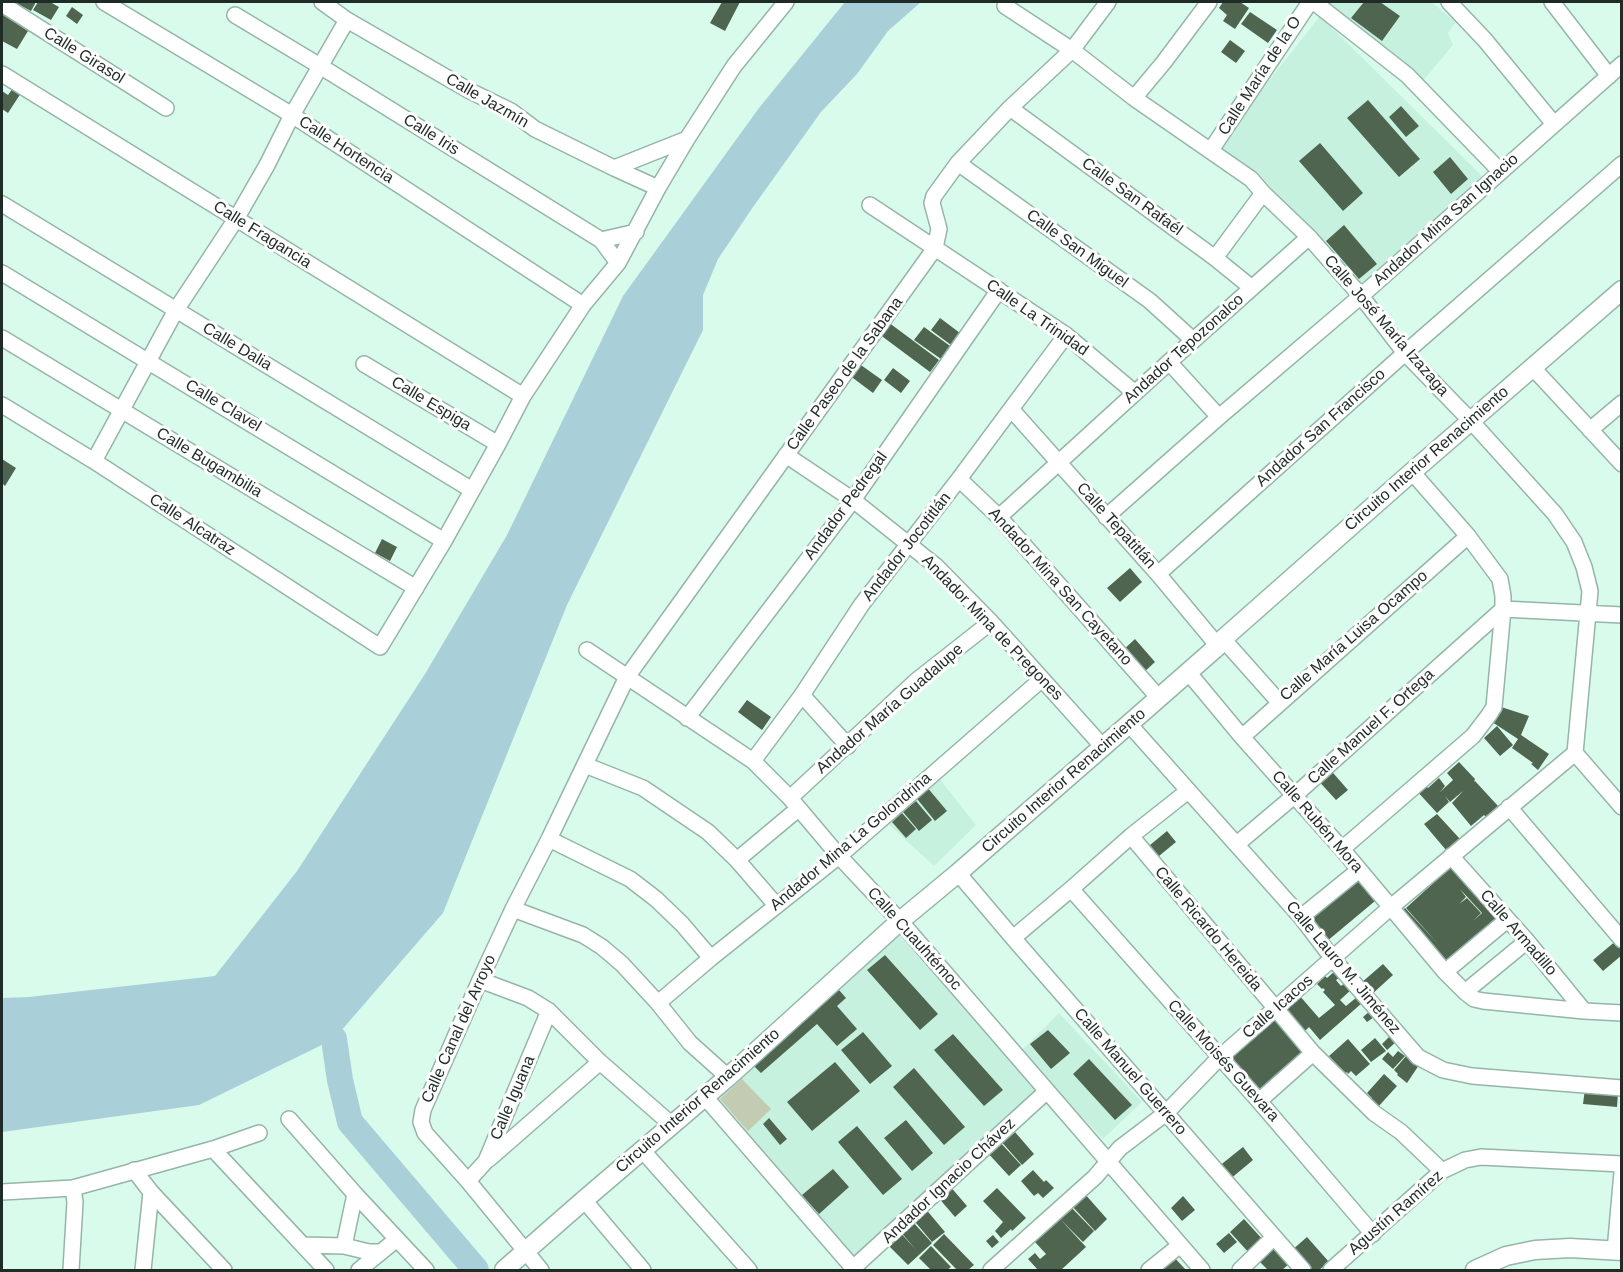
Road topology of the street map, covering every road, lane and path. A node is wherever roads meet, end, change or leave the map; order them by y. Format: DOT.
graph roads {
  1 [pos="104,2"];
  2 [pos="322,2"];
  3 [pos="786,2"];
  4 [pos="1108,2"];
  5 [pos="1209,2"];
  6 [pos="1310,2"];
  7 [pos="1314,2"];
  8 [pos="1449,2"];
  9 [pos="1552,2"];
  10 [pos="2,4"];
  11 [pos="1005,6"];
  12 [pos="235,15"];
  13 [pos="347,20"];
  14 [pos="1072,50"];
  15 [pos="1622,64"];
  16 [pos="320,66"];
  17 [pos="2,74"];
  18 [pos="1609,76"];
  19 [pos="1134,98"];
  20 [pos="166,108"];
  21 [pos="1010,108"];
  22 [pos="292,115"];
  23 [pos="1554,124"];
  24 [pos="687,139"];
  25 [pos="1211,150"];
  26 [pos="958,163"];
  27 [pos="1622,165"];
  28 [pos="614,168"];
  29 [pos="1500,171"];
  30 [pos="658,188"];
  31 [pos="1263,193"];
  32 [pos="2,204"];
  33 [pos="870,205"];
  34 [pos="236,219"];
  35 [pos="636,232"];
  36 [pos="1309,237"];
  37 [pos="601,240"];
  38 [pos="936,248"];
  39 [pos="1215,258"];
  40 [pos="618,263"];
  41 [pos="2,273"];
  42 [pos="1252,288"];
  43 [pos="999,290"];
  44 [pos="1622,290"];
  45 [pos="1361,296"];
  46 [pos="584,305"];
  47 [pos="176,310"];
  48 [pos="1066,335"];
  49 [pos="2,338"];
  50 [pos="1193,340"];
  51 [pos="1406,353"];
  52 [pos="148,361"];
  53 [pos="1169,362"];
  54 [pos="364,364"];
  55 [pos="1533,368"];
  56 [pos="1135,393"];
  57 [pos="523,396"];
  58 [pos="1622,403"];
  59 [pos="2,405"];
  60 [pos="1011,409"];
  61 [pos="122,410"];
  62 [pos="1219,417"];
  63 [pos="1471,421"];
  64 [pos="1590,430"];
  65 [pos="498,444"];
  66 [pos="786,455"];
  67 [pos="94,461"];
  68 [pos="1059,462"];
  69 [pos="1622,465"];
  70 [pos="1412,472"];
  71 [pos="959,479"];
  72 [pos="472,490"];
  73 [pos="853,500"];
  74 [pos="999,517"];
  75 [pos="1106,517"];
  76 [pos="1468,536"];
  77 [pos="444,541"];
  78 [pos="910,544"];
  79 [pos="1158,574"];
  80 [pos="416,588"];
  81 [pos="1503,609"];
  82 [pos="1589,613"];
  83 [pos="1622,615"];
  84 [pos="991,622"];
  85 [pos="1220,642"];
  86 [pos="587,650"];
  87 [pos="1188,672"];
  88 [pos="627,677"];
  89 [pos="1042,679"];
  90 [pos="802,694"];
  91 [pos="1159,698"];
  92 [pos="1280,702"];
  93 [pos="687,718"];
  94 [pos="1129,724"];
  95 [pos="1242,737"];
  96 [pos="848,746"];
  97 [pos="1103,747"];
  98 [pos="1575,753"];
  99 [pos="753,761"];
  100 [pos="585,765"];
  101 [pos="1188,791"];
  102 [pos="1294,795"];
  103 [pos="794,803"];
  104 [pos="1509,807"];
  105 [pos="1622,807"];
  106 [pos="1131,836"];
  107 [pos="549,839"];
  108 [pos="1237,844"];
  109 [pos="1342,849"];
  110 [pos="839,856"];
  111 [pos="1451,856"];
  112 [pos="737,860"];
  113 [pos="1359,870"];
  114 [pos="958,873"];
  115 [pos="1071,889"];
  116 [pos="776,906"];
  117 [pos="1391,907"];
  118 [pos="513,909"];
  119 [pos="1301,918"];
  120 [pos="1508,920"];
  121 [pos="900,921"];
  122 [pos="1012,938"];
  123 [pos="1622,940"];
  124 [pos="1527,941"];
  125 [pos="711,958"];
  126 [pos="1333,959"];
  127 [pos="1444,972"];
  128 [pos="480,980"];
  129 [pos="1465,992"];
  130 [pos="658,1003"];
  131 [pos="1275,1009"];
  132 [pos="549,1011"];
  133 [pos="1584,1011"];
  134 [pos="1622,1013"];
  135 [pos="1314,1053"];
  136 [pos="1219,1058"];
  137 [pos="600,1062"];
  138 [pos="728,1077"];
  139 [pos="1622,1088"];
  140 [pos="1047,1091"];
  141 [pos="705,1097"];
  142 [pos="1259,1101"];
  143 [pos="1166,1113"];
  144 [pos="290,1119"];
  145 [pos="672,1125"];
  146 [pos="259,1133"];
  147 [pos="213,1149"];
  148 [pos="642,1150"];
  149 [pos="486,1161"];
  150 [pos="1108,1162"];
  151 [pos="1622,1164"];
  152 [pos="134,1170"];
  153 [pos="1442,1171"];
  154 [pos="1622,1172"];
  155 [pos="468,1181"];
  156 [pos="73,1188"];
  157 [pos="2,1192"];
  158 [pos="151,1192"];
  159 [pos="355,1194"];
  160 [pos="584,1200"];
  161 [pos="1373,1234"];
  162 [pos="1274,1238"];
  163 [pos="397,1239"];
  164 [pos="304,1245"];
  165 [pos="1179,1245"];
  166 [pos="344,1246"];
  167 [pos="1618,1251"];
  168 [pos="381,1252"];
  169 [pos="525,1252"];
  170 [pos="71,1270"];
  171 [pos="143,1270"];
  172 [pos="224,1270"];
  173 [pos="326,1270"];
  174 [pos="359,1270"];
  175 [pos="426,1270"];
  176 [pos="504,1270"];
  177 [pos="541,1270"];
  178 [pos="643,1270"];
  179 [pos="749,1270"];
  180 [pos="854,1270"];
  181 [pos="991,1270"];
  182 [pos="1149,1270"];
  183 [pos="1202,1270"];
  184 [pos="1240,1270"];
  185 [pos="1303,1270"];
  186 [pos="1331,1270"];
  187 [pos="1474,1270"];
  1 -- 22 [label="street, Calle Hortencia"];
  2 -- 13 [label="street, Calle Jazmín"];
  3 -- 24 [label="street"];
  4 -- 14 [label="street"];
  5 -- 19 [label="street"];
  6 -- 25 [label="street, Calle María de la O"];
  7 -- 29 [label="street"];
  8 -- 23 [label="street"];
  9 -- 18 [label="street"];
  10 -- 20 [label="street, Calle Girasol"];
  11 -- 14 [label="street, Calle José María Izazaga"];
  12 -- 16 [label="street, Calle Iris"];
  13 -- 16 [label="street"];
  13 -- 28 [label="street, Calle Jazmín"];
  14 -- 19 [label="street, Calle José María Izazaga"];
  14 -- 21 [label="street"];
  15 -- 18 [label="street, Andador Mina San Ignacio"];
  16 -- 22 [label="street"];
  16 -- 37 [label="street, Calle Iris"];
  17 -- 34 [label="street, Calle Fragancia"];
  18 -- 23 [label="street, Andador Mina San Ignacio"];
  19 -- 25 [label="street, Calle José María Izazaga"];
  21 -- 26 [label="street"];
  21 -- 39 [label="street, Calle San Rafaél"];
  22 -- 34 [label="street"];
  22 -- 46 [label="street, Calle Hortencia"];
  23 -- 29 [label="street, Andador Mina San Ignacio"];
  24 -- 28 [label="street"];
  24 -- 30 [label="street"];
  25 -- 31 [label="street, Calle José María Izazaga"];
  26 -- 38 [label="street"];
  26 -- 50 [label="street, Calle San Miguel"];
  27 -- 51 [label="street, Andador San Francisco"];
  28 -- 30 [label="street, Calle Jazmín"];
  29 -- 45 [label="street, Andador Mina San Ignacio"];
  30 -- 35 [label="street"];
  31 -- 36 [label="street, Calle José María Izazaga"];
  31 -- 39 [label="street"];
  32 -- 47 [label="street, Calle Dalia"];
  33 -- 38 [label="street, Calle La Trinidad"];
  34 -- 47 [label="street"];
  34 -- 57 [label="street, Calle Fragancia"];
  35 -- 37 [label="street"];
  35 -- 40 [label="street"];
  36 -- 42 [label="street, Andador Tepozonalco"];
  36 -- 45 [label="street, Calle José María Izazaga"];
  37 -- 40 [label="street, Calle Iris"];
  38 -- 43 [label="street, Calle La Trinidad"];
  38 -- 66 [label="street, Calle Paseo de la Sabana"];
  39 -- 42 [label="street, Calle San Rafaél"];
  40 -- 46 [label="street"];
  41 -- 52 [label="street, Calle Clavel"];
  42 -- 50 [label="street, Andador Tepozonalco"];
  43 -- 48 [label="street, Calle La Trinidad"];
  43 -- 73 [label="street, Andador Pedregal"];
  44 -- 55 [label="main road, Circuito Interior Renacimiento"];
  45 -- 51 [label="street, Calle José María Izazaga"];
  45 -- 62 [label="street, Andador Mina San Ignacio"];
  46 -- 57 [label="street"];
  47 -- 52 [label="street"];
  47 -- 72 [label="street, Calle Dalia"];
  48 -- 56 [label="street, Calle La Trinidad"];
  48 -- 60 [label="street, Andador Jocotitlán"];
  49 -- 61 [label="street, Calle Bugambilia"];
  50 -- 53 [label="street, Andador Tepozonalco"];
  51 -- 63 [label="street, Calle José María Izazaga"];
  51 -- 79 [label="street, Andador San Francisco"];
  52 -- 61 [label="street"];
  52 -- 77 [label="street, Calle Clavel"];
  53 -- 56 [label="street, Andador Tepozonalco"];
  53 -- 62 [label="street"];
  54 -- 65 [label="street, Calle Espiga"];
  55 -- 63 [label="main road, Circuito Interior Renacimiento"];
  55 -- 64 [label="street"];
  56 -- 68 [label="street, Andador Tepozonalco"];
  57 -- 65 [label="street"];
  58 -- 64 [label="street"];
  59 -- 67 [label="street, Calle Alcatraz"];
  60 -- 68 [label="street, Calle Tepatitlán"];
  60 -- 71 [label="street, Andador Jocotitlán"];
  61 -- 67 [label="street"];
  61 -- 80 [label="street, Calle Bugambilia"];
  62 -- 75 [label="street, Andador Mina San Ignacio"];
  63 -- 70 [label="main road, Circuito Interior Renacimiento"];
  63 -- 82 [label="street, Calle José María Izazaga"];
  64 -- 69 [label="street"];
  65 -- 72 [label="street"];
  66 -- 73 [label="street, Andador Mina de Pregones"];
  66 -- 88 [label="street, Calle Paseo de la Sabana"];
  67 -- 80 [label="street, Calle Alcatraz"];
  68 -- 74 [label="street, Andador Tepozonalco"];
  68 -- 75 [label="street, Calle Tepatitlán"];
  70 -- 76 [label="street"];
  70 -- 85 [label="main road, Circuito Interior Renacimiento"];
  71 -- 74 [label="street, Andador Mina San Cayetano"];
  71 -- 78 [label="street, Andador Jocotitlán"];
  72 -- 77 [label="street"];
  73 -- 78 [label="street, Andador Mina de Pregones"];
  73 -- 93 [label="street, Andador Pedregal"];
  74 -- 91 [label="street, Andador Mina San Cayetano"];
  75 -- 79 [label="street, Calle Tepatitlán"];
  76 -- 81 [label="street"];
  76 -- 92 [label="street, Calle María Luisa Ocampo"];
  77 -- 80 [label="street"];
  78 -- 84 [label="street, Andador Mina de Pregones"];
  78 -- 90 [label="street, Andador Jocotitlán"];
  79 -- 85 [label="street, Calle Tepatitlán"];
  81 -- 82 [label="street"];
  81 -- 102 [label="street, Calle Manuel F. Ortega"];
  81 -- 109 [label="street"];
  82 -- 83 [label="street"];
  82 -- 98 [label="street, Calle José María Izazaga"];
  84 -- 89 [label="street, Andador Mina de Pregones"];
  84 -- 96 [label="street, Andador María Guadalupe"];
  85 -- 87 [label="main road, Circuito Interior Renacimiento"];
  85 -- 92 [label="street, Calle Tepatitlán"];
  86 -- 88 [label="street, Calle Cuauhtémoc"];
  87 -- 91 [label="main road, Circuito Interior Renacimiento"];
  87 -- 95 [label="street, Calle Rubén Mora"];
  88 -- 93 [label="street, Calle Cuauhtémoc"];
  88 -- 100 [label="street, Calle Paseo de la Sabana"];
  89 -- 97 [label="street, Andador Mina de Pregones"];
  89 -- 110 [label="street, Andador Mina La Golondrina"];
  90 -- 96 [label="street"];
  90 -- 99 [label="street, Andador Jocotitlán"];
  91 -- 94 [label="main road, Circuito Interior Renacimiento"];
  92 -- 95 [label="street, Calle María Luisa Ocampo"];
  93 -- 99 [label="street, Calle Cuauhtémoc"];
  94 -- 97 [label="main road, Circuito Interior Renacimiento"];
  94 -- 101 [label="street, Calle Lauro M. Jiménez"];
  95 -- 102 [label="street, Calle Rubén Mora"];
  96 -- 103 [label="street, Andador María Guadalupe"];
  97 -- 114 [label="main road, Circuito Interior Renacimiento"];
  98 -- 104 [label="street, Calle Icacos"];
  98 -- 105 [label="street"];
  99 -- 103 [label="street, Calle Cuauhtémoc"];
  100 -- 107 [label="street, Calle Canal del Arroyo"];
  100 -- 112 [label="street"];
  101 -- 106 [label="street"];
  101 -- 108 [label="street, Calle Lauro M. Jiménez"];
  102 -- 108 [label="street, Calle Manuel F. Ortega"];
  102 -- 109 [label="street, Calle Rubén Mora"];
  103 -- 110 [label="street, Calle Cuauhtémoc"];
  103 -- 112 [label="street, Andador María Guadalupe"];
  104 -- 111 [label="street, Calle Icacos"];
  104 -- 123 [label="street"];
  106 -- 115 [label="street"];
  106 -- 131 [label="street, Calle Ricardo Hereida"];
  107 -- 118 [label="street, Calle Canal del Arroyo"];
  107 -- 125 [label="street"];
  108 -- 119 [label="street, Calle Lauro M. Jiménez"];
  109 -- 113 [label="street, Calle Rubén Mora"];
  110 -- 116 [label="street, Andador Mina La Golondrina"];
  110 -- 121 [label="street, Calle Cuauhtémoc"];
  111 -- 117 [label="street, Calle Icacos"];
  111 -- 120 [label="street, Calle Armadillo"];
  112 -- 116 [label="street"];
  113 -- 117 [label="street, Calle Rubén Mora"];
  113 -- 119 [label="street"];
  114 -- 121 [label="main road, Circuito Interior Renacimiento"];
  114 -- 122 [label="street, Calle Manuel Guerrero"];
  115 -- 122 [label="street"];
  115 -- 136 [label="street, Calle Moisés Guevara"];
  116 -- 125 [label="street, Andador Mina La Golondrina"];
  117 -- 126 [label="street, Calle Icacos"];
  117 -- 127 [label="street, Calle Rubén Mora"];
  118 -- 128 [label="street, Calle Canal del Arroyo"];
  118 -- 130 [label="street"];
  119 -- 126 [label="street, Calle Lauro M. Jiménez"];
  120 -- 124 [label="street, Calle Armadillo"];
  120 -- 127 [label="street"];
  121 -- 138 [label="main road, Circuito Interior Renacimiento"];
  121 -- 140 [label="street, Calle Cuauhtémoc"];
  122 -- 143 [label="street, Calle Manuel Guerrero"];
  124 -- 129 [label="street"];
  124 -- 133 [label="street, Calle Armadillo"];
  125 -- 130 [label="street, Andador Mina La Golondrina"];
  126 -- 131 [label="street, Calle Icacos"];
  126 -- 139 [label="street, Calle Lauro M. Jiménez"];
  127 -- 129 [label="street, Calle Rubén Mora"];
  128 -- 132 [label="street"];
  128 -- 155 [label="street, Calle Canal del Arroyo"];
  129 -- 133 [label="street, Calle Rubén Mora"];
  130 -- 138 [label="street"];
  131 -- 135 [label="street, Calle Ricardo Hereida"];
  131 -- 136 [label="street, Calle Icacos"];
  132 -- 137 [label="street"];
  132 -- 149 [label="street, Calle Iguana"];
  133 -- 134 [label="street, Calle Rubén Mora"];
  135 -- 142 [label="street"];
  135 -- 153 [label="street, Calle Ricardo Hereida"];
  136 -- 142 [label="street, Calle Moisés Guevara"];
  136 -- 143 [label="street, Calle Icacos"];
  137 -- 145 [label="street"];
  137 -- 149 [label="street"];
  138 -- 141 [label="main road, Circuito Interior Renacimiento"];
  140 -- 150 [label="street, Calle Cuauhtémoc"];
  140 -- 180 [label="street, Andador Ignacio Chávez"];
  141 -- 145 [label="main road, Circuito Interior Renacimiento"];
  141 -- 180 [label="street"];
  142 -- 161 [label="street, Calle Moisés Guevara"];
  143 -- 150 [label="street, Calle Icacos"];
  143 -- 162 [label="street, Calle Manuel Guerrero"];
  144 -- 159 [label="street"];
  145 -- 148 [label="main road, Circuito Interior Renacimiento"];
  146 -- 147 [label="street"];
  147 -- 152 [label="street"];
  147 -- 164 [label="street"];
  148 -- 160 [label="main road, Circuito Interior Renacimiento"];
  148 -- 179 [label="street"];
  149 -- 155 [label="street, Calle Iguana"];
  150 -- 165 [label="street, Calle Cuauhtémoc"];
  150 -- 181 [label="street, Calle Icacos"];
  151 -- 153 [label="street, Agustín Ramírez"];
  152 -- 156 [label="street"];
  152 -- 158 [label="street"];
  153 -- 161 [label="street, Agustín Ramírez"];
  154 -- 167 [label="street"];
  155 -- 169 [label="street, Calle Canal del Arroyo"];
  156 -- 157 [label="street"];
  156 -- 170 [label="street"];
  158 -- 171 [label="street"];
  158 -- 172 [label="street"];
  159 -- 163 [label="street"];
  159 -- 166 [label="street"];
  160 -- 169 [label="main road, Circuito Interior Renacimiento"];
  160 -- 178 [label="street"];
  161 -- 186 [label="street, Agustín Ramírez"];
  162 -- 184 [label="street"];
  162 -- 185 [label="street, Calle Manuel Guerrero"];
  163 -- 168 [label="street"];
  163 -- 175 [label="street"];
  164 -- 166 [label="street"];
  164 -- 173 [label="street"];
  165 -- 182 [label="street"];
  165 -- 183 [label="street, Calle Cuauhtémoc"];
  166 -- 168 [label="street"];
  167 -- 187 [label="main road"];
  168 -- 174 [label="street"];
  169 -- 176 [label="main road, Circuito Interior Renacimiento"];
  169 -- 177 [label="street, Calle Canal del Arroyo"];
}
